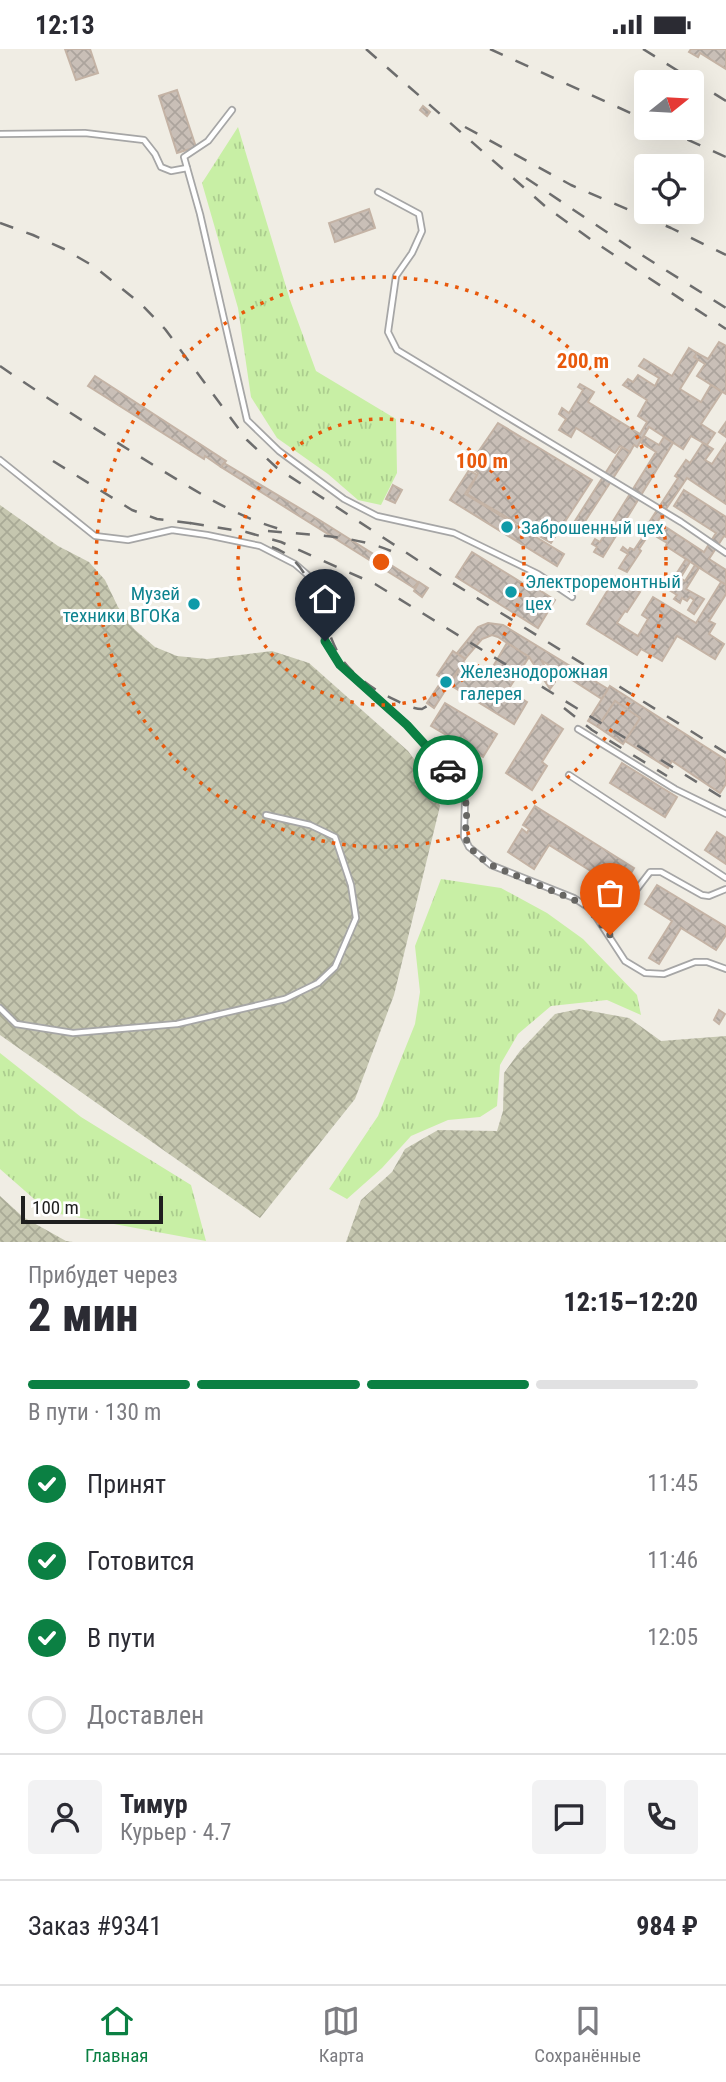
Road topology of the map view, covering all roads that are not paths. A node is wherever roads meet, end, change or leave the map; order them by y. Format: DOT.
graph roads {
  1 [pos="232,110"];
  2 [pos="0,134"];
  3 [pos="187,168"];
  4 [pos="378,193"];
  5 [pos="1,460"];
  6 [pos="726,553"];
  7 [pos="572,597"];
  8 [pos="579,729"];
  9 [pos="569,775"];
  10 [pos="726,814"];
  11 [pos="266,815"];
  12 [pos="726,878"];
  13 [pos="726,889"];
  14 [pos="592,910"];
  15 [pos="726,969"];
  16 [pos="0,1008"];
  1 -- 3 [label="lane"];
  2 -- 3 [label="lane"];
  3 -- 7 [label="lane"];
  4 -- 6 [label="lane"];
  5 -- 14 [label="lane"];
  8 -- 10 [label="lane"];
  9 -- 12 [label="lane"];
  11 -- 16 [label="lane"];
  13 -- 14 [label="lane"];
  14 -- 15 [label="lane"];
}
